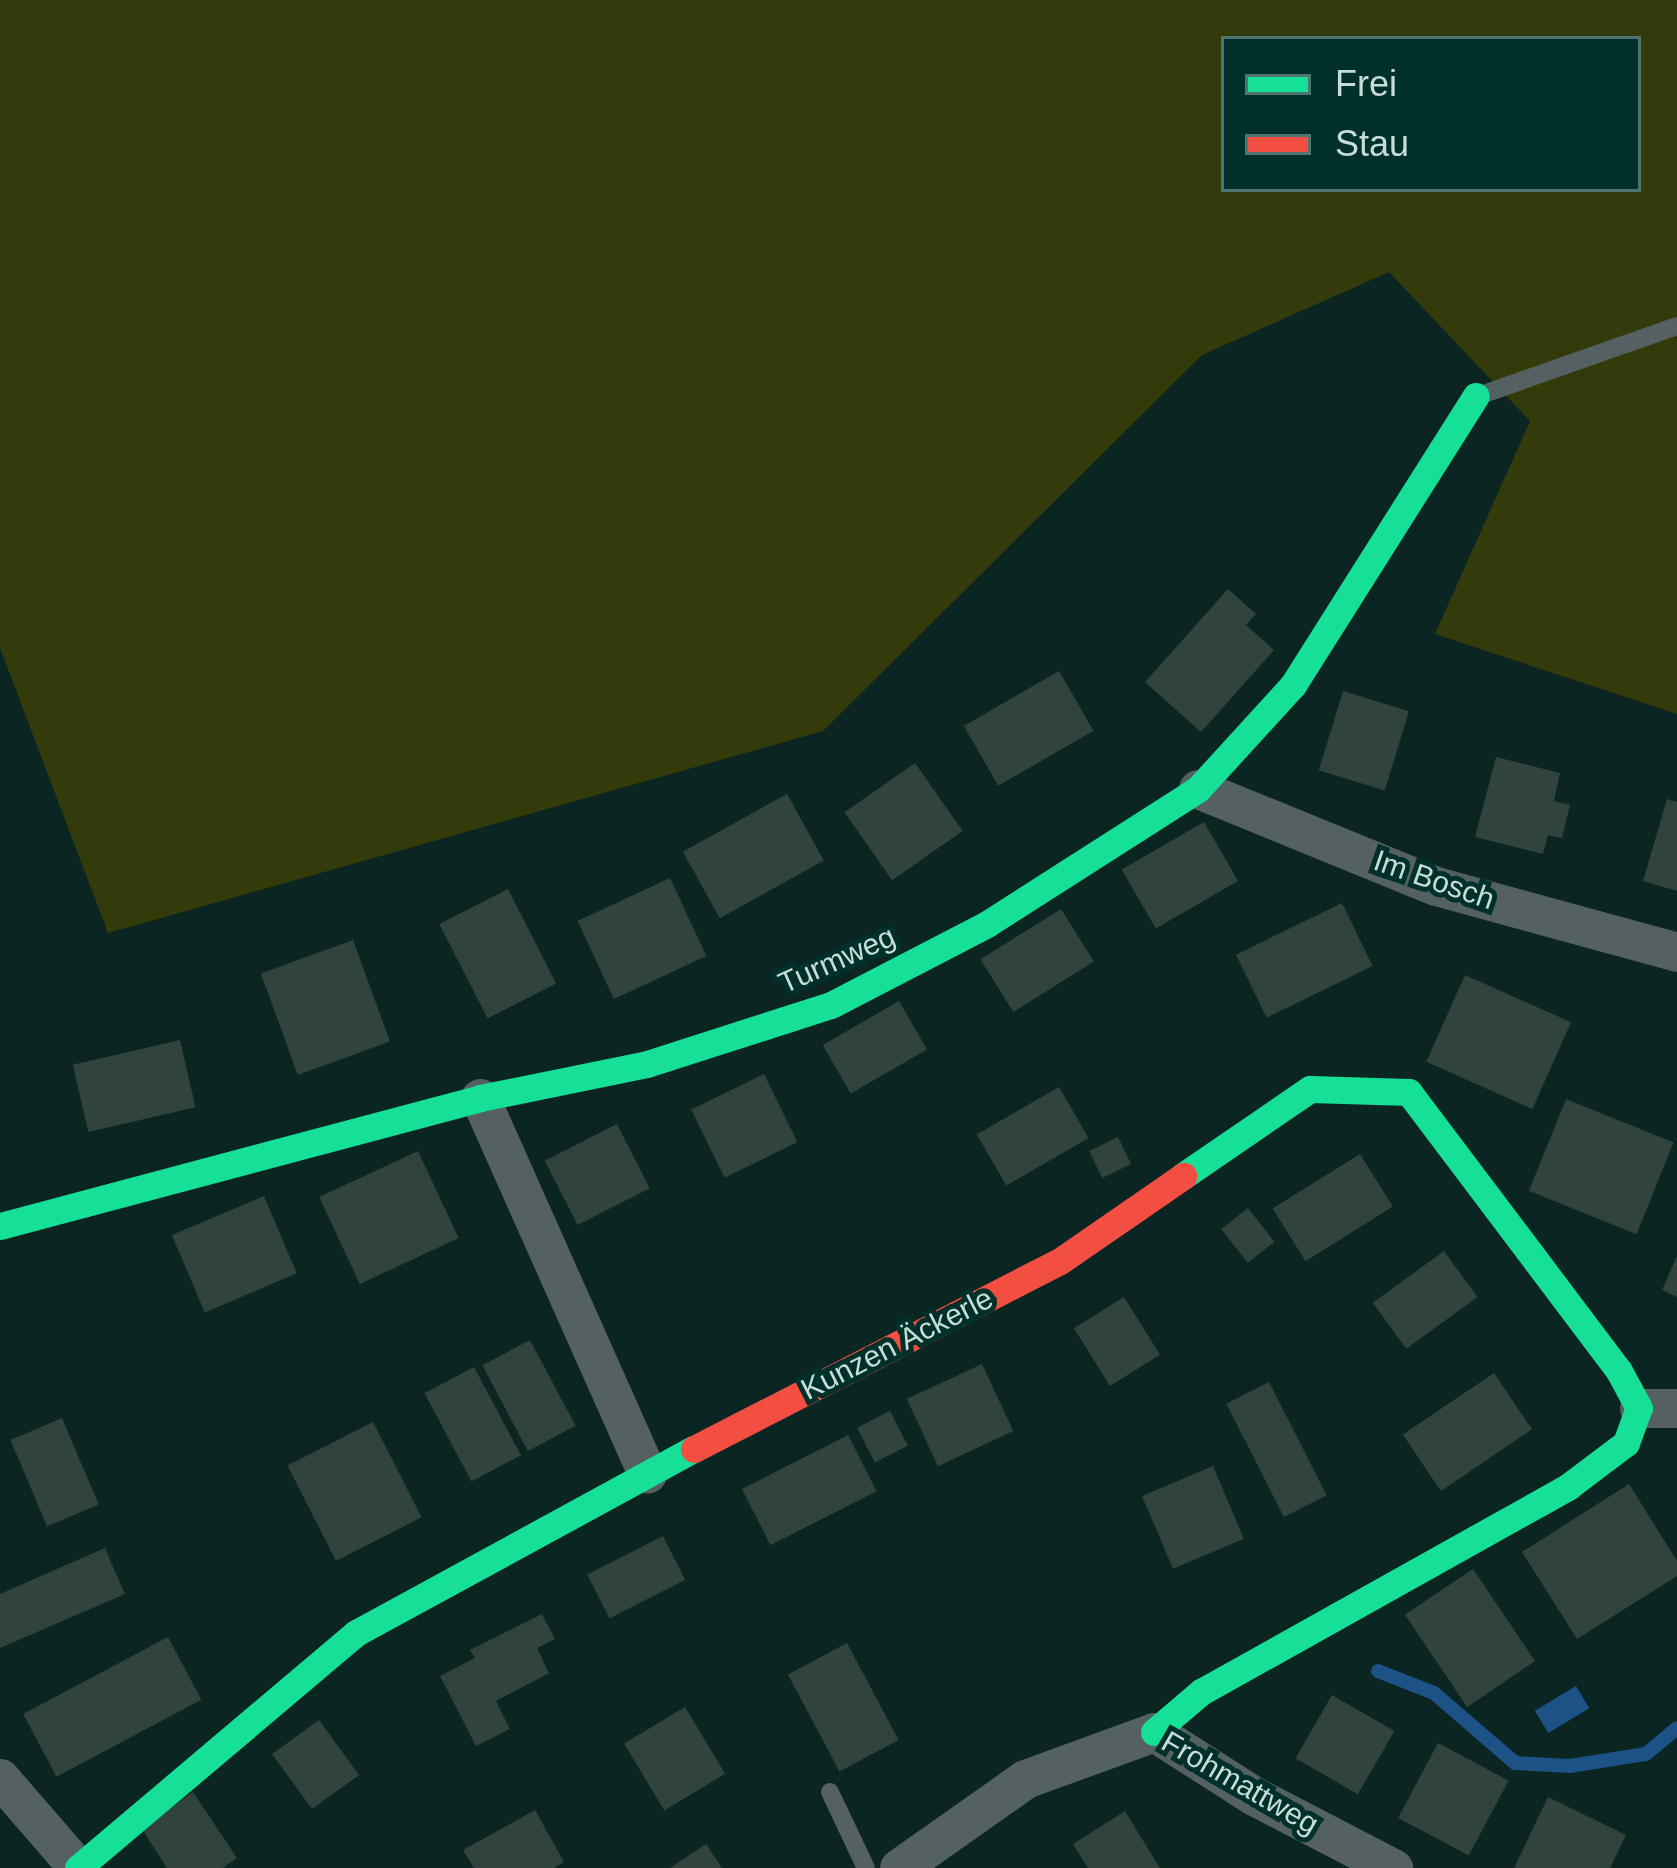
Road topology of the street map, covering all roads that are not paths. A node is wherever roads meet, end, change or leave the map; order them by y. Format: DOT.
graph roads {
  1 [pos="1677,326"];
  2 [pos="1476,396"];
  3 [pos="1198,789"];
  4 [pos="1677,952"];
  5 [pos="480,1098"];
  6 [pos="0,1226"];
  7 [pos="1658,1408"];
  8 [pos="647,1473"];
  9 [pos="1154,1732"];
  10 [pos="0,1778"];
  11 [pos="830,1792"];
  12 [pos="78,1868"];
  13 [pos="866,1868"];
  14 [pos="899,1868"];
  15 [pos="1393,1868"];
  1 -- 2 [label="lane"];
  2 -- 3 [label="street, Turmweg"];
  3 -- 4 [label="street, Im Bosch"];
  3 -- 5 [label="street, Turmweg"];
  5 -- 6 [label="street, Turmweg"];
  5 -- 8 [label="street"];
  7 -- 8 [label="street, Kunzen Äckerle"];
  7 -- 9 [label="street, Kunzen Äckerle"];
  8 -- 12 [label="street, Kunzen Äckerle"];
  9 -- 14 [label="street, Frohmattweg"];
  9 -- 15 [label="street, Frohmattweg"];
  10 -- 12 [label="street"];
  11 -- 13 [label="lane"];
}
